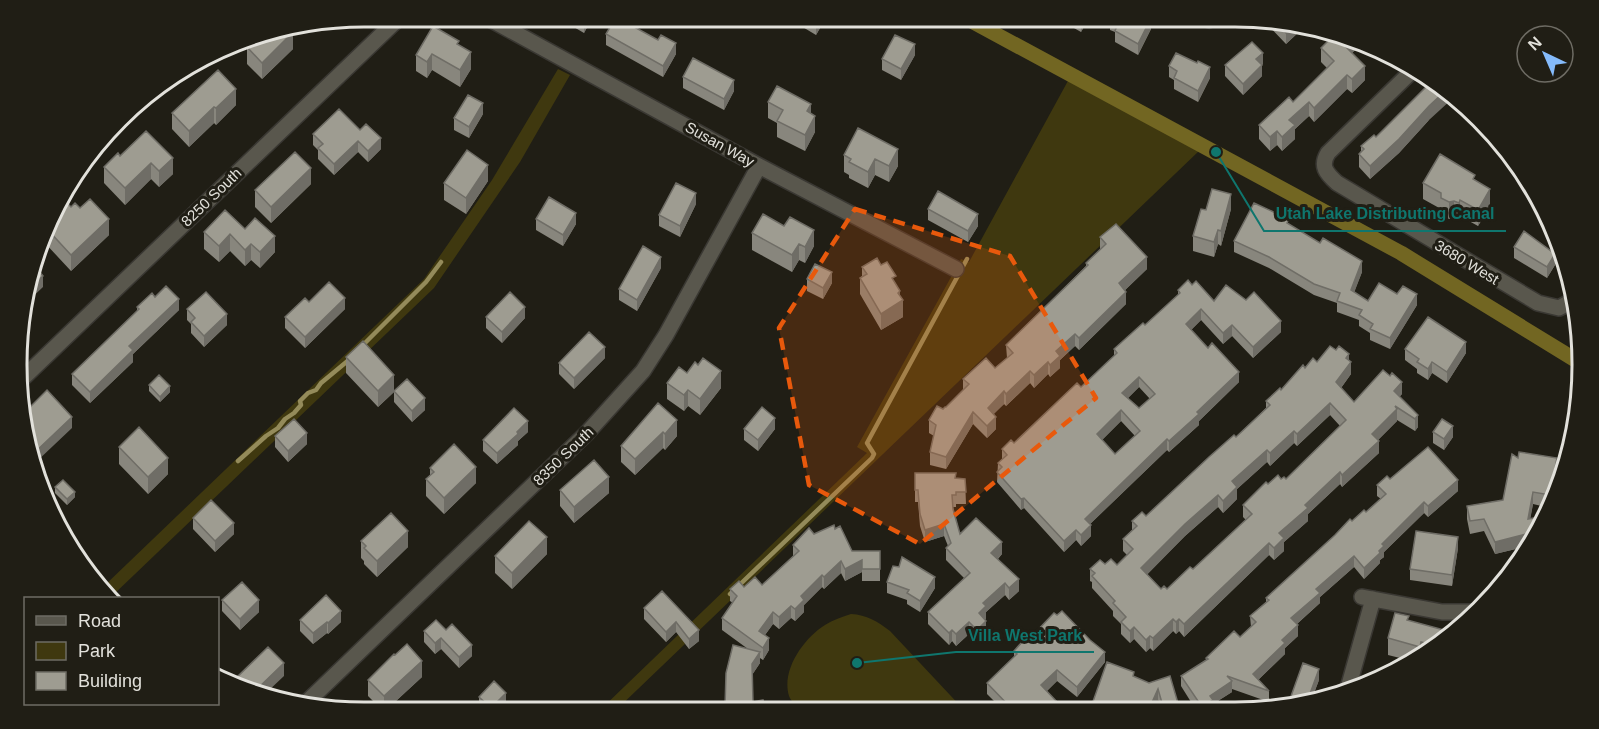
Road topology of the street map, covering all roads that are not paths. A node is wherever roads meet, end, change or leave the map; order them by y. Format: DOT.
graph roads {
  1 [pos="389,27"];
  2 [pos="506,27"];
  3 [pos="1408,75"];
  4 [pos="759,166"];
  5 [pos="956,268"];
  6 [pos="1567,304"];
  7 [pos="27,374"];
  8 [pos="1463,612"];
  9 [pos="1349,682"];
  10 [pos="311,698"];
  1 -- 7 [label="street, 8250 South"];
  2 -- 4 [label="street, Susan Way"];
  3 -- 6 [label="street, 3680 West"];
  4 -- 5 [label="street, Susan Way"];
  4 -- 10 [label="street, 8350 South"];
  8 -- 9 [label="street"];
}
